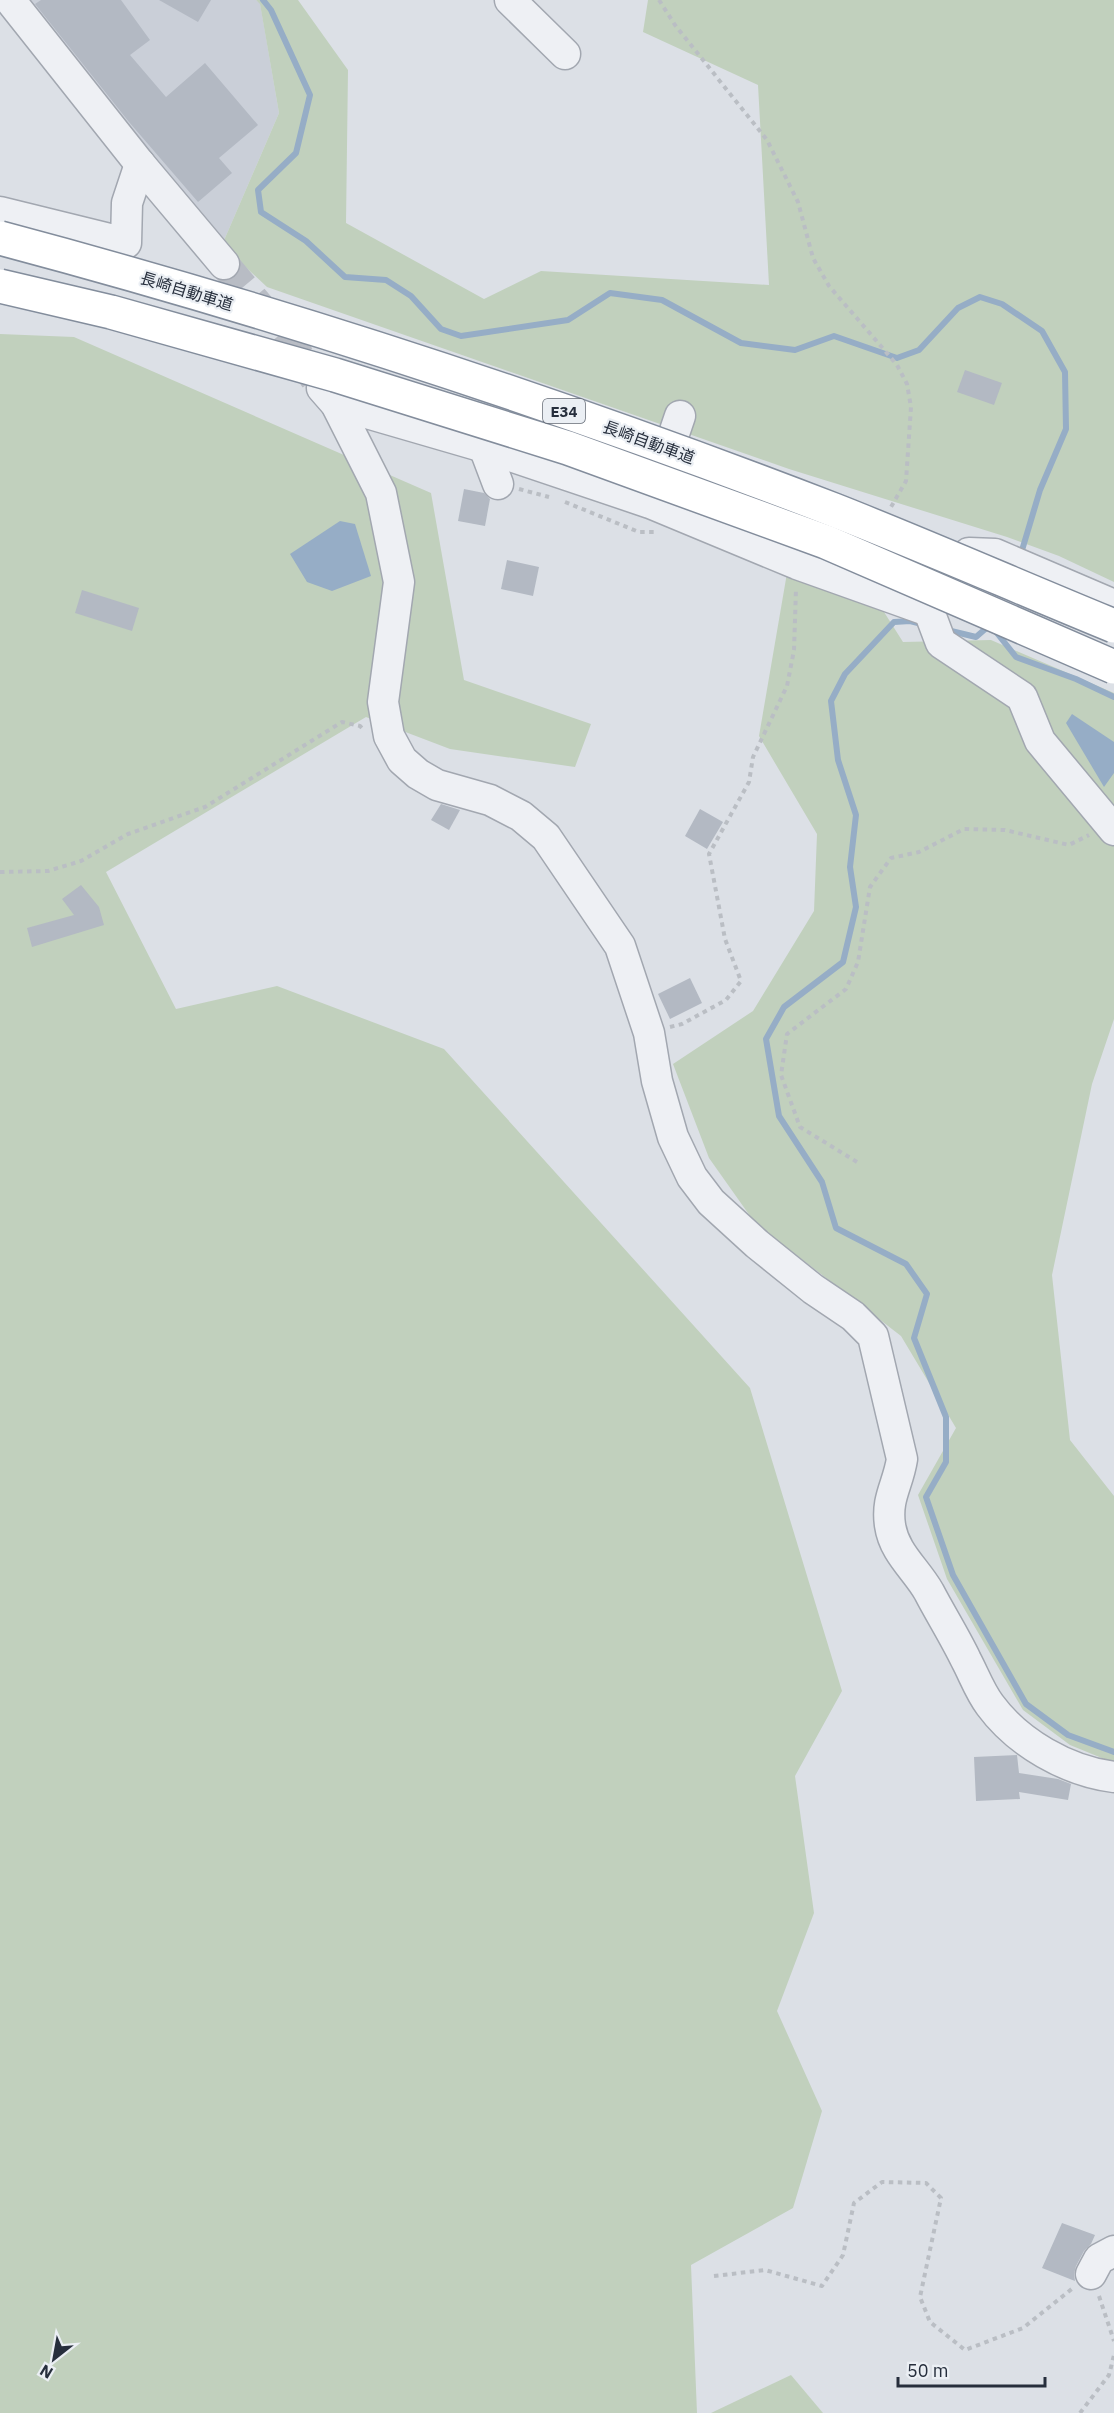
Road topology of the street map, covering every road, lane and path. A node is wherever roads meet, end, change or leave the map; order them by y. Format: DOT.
graph roads {
  1 [pos="10,0"];
  2 [pos="510,0"];
  3 [pos="659,0"];
  4 [pos="565,54"];
  5 [pos="141,164"];
  6 [pos="0,212"];
  7 [pos="0,238"];
  8 [pos="224,264"];
  9 [pos="0,286"];
  10 [pos="680,416"];
  11 [pos="484,447"];
  12 [pos="498,484"];
  13 [pos="650,503"];
  14 [pos="891,508"];
  15 [pos="797,564"];
  16 [pos="1114,605"];
  17 [pos="929,611"];
  18 [pos="1114,626"];
  19 [pos="1114,667"];
  20 [pos="367,734"];
  21 [pos="1112,827"];
  22 [pos="0,872"];
  23 [pos="649,1033"];
  24 [pos="857,1162"];
  25 [pos="1114,1777"];
  26 [pos="1114,2251"];
  27 [pos="1091,2274"];
  28 [pos="714,2276"];
  29 [pos="1114,2342"];
  30 [pos="1114,2355"];
  31 [pos="1080,2413"];
  1 -- 5 [label="street"];
  2 -- 4 [label="street"];
  3 -- 14 [label="path"];
  5 -- 6 [label="street"];
  5 -- 8 [label="street"];
  7 -- 18 [label="highway, 長崎自動車道 / E34, bridge"];
  9 -- 19 [label="highway, 長崎自動車道 / E34, bridge"];
  10 -- 13 [label="street"];
  11 -- 12 [label="street"];
  11 -- 13 [label="street"];
  11 -- 23 [label="street"];
  13 -- 15 [label="street"];
  15 -- 17 [label="street"];
  15 -- 23 [label="path"];
  16 -- 17 [label="street"];
  17 -- 21 [label="street"];
  20 -- 22 [label="path"];
  21 -- 24 [label="path"];
  23 -- 25 [label="street"];
  26 -- 27 [label="street"];
  27 -- 28 [label="path"];
  27 -- 29 [label="path"];
  30 -- 31 [label="path"];
}
